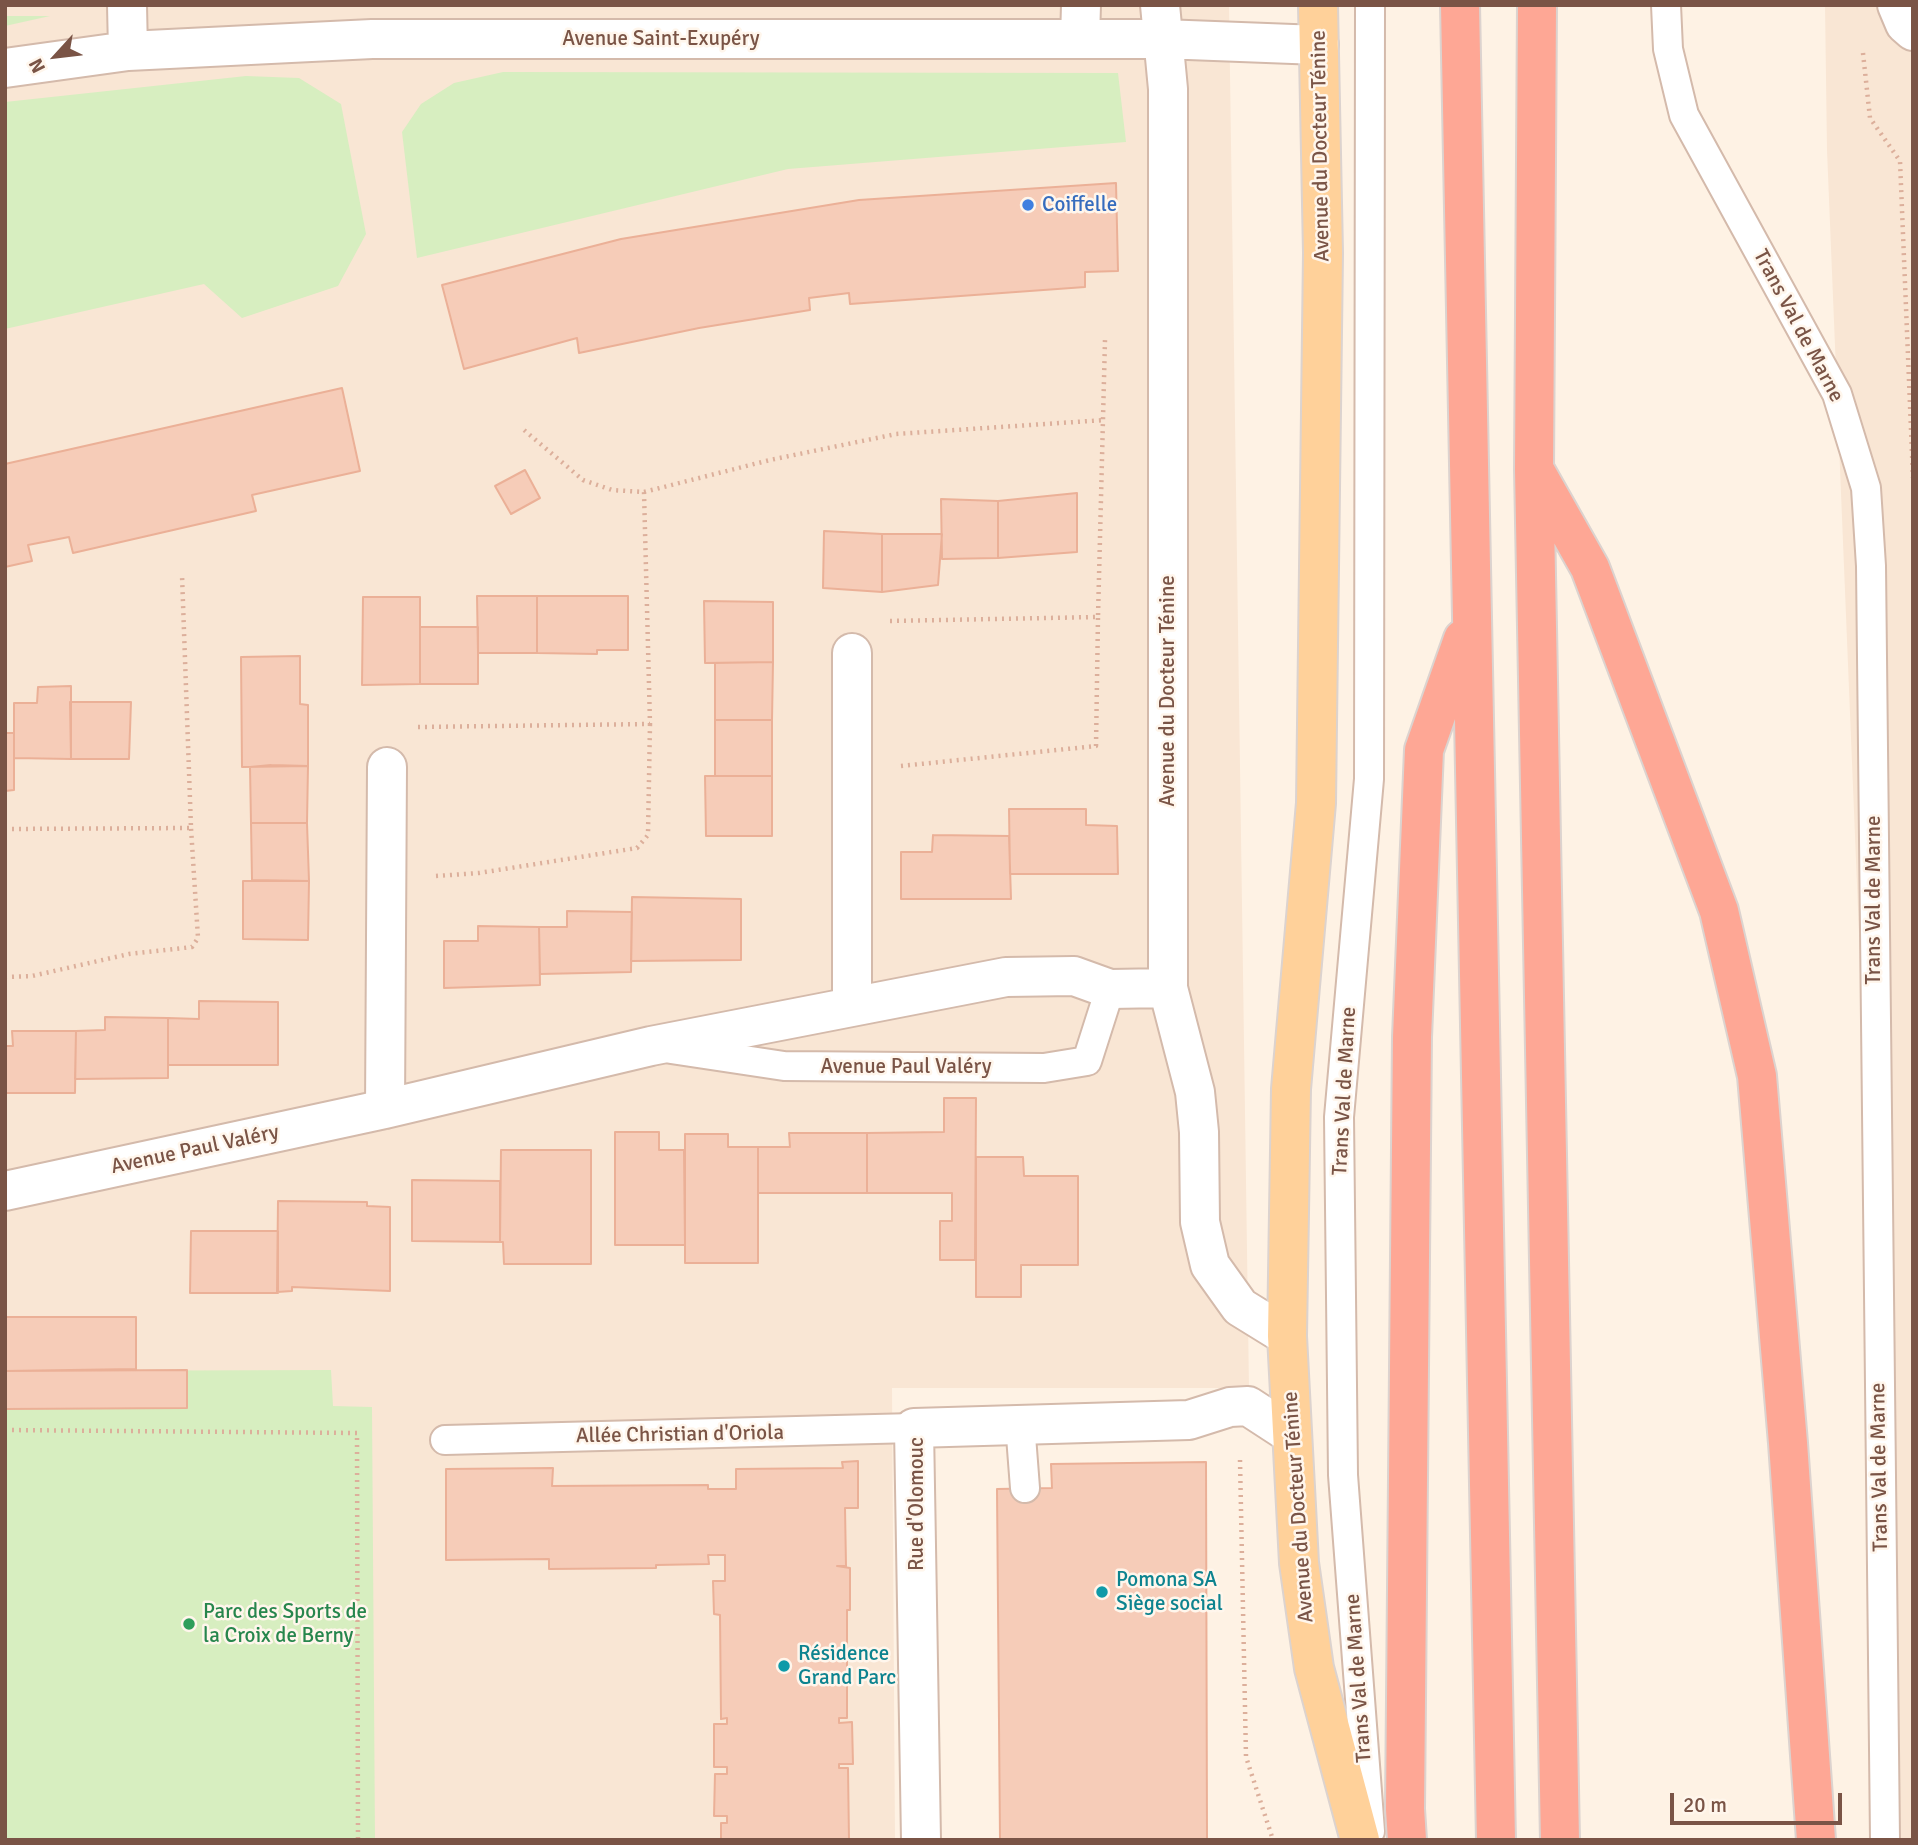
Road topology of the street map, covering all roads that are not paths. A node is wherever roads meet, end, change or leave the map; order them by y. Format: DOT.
graph roads {
  1 [pos="127,5"];
  2 [pos="1318,5"];
  3 [pos="1370,5"];
  4 [pos="1460,5"];
  5 [pos="1537,5"];
  6 [pos="1666,5"];
  7 [pos="1897,5"];
  8 [pos="1080,22"];
  9 [pos="1161,22"];
  10 [pos="1913,31"];
  11 [pos="1319,45"];
  12 [pos="128,51"];
  13 [pos="5,68"];
  14 [pos="1534,469"];
  15 [pos="1471,618"];
  16 [pos="852,653"];
  17 [pos="387,767"];
  18 [pos="1168,988"];
  19 [pos="1110,989"];
  20 [pos="852,1005"];
  21 [pos="651,1046"];
  22 [pos="385,1109"];
  23 [pos="5,1191"];
  24 [pos="1287,1336"];
  25 [pos="1020,1423"];
  26 [pos="914,1428"];
  27 [pos="1291,1434"];
  28 [pos="445,1440"];
  29 [pos="1025,1488"];
  30 [pos="921,1840"];
  31 [pos="1360,1840"];
  32 [pos="1370,1840"];
  33 [pos="1407,1840"];
  34 [pos="1496,1840"];
  35 [pos="1560,1840"];
  36 [pos="1815,1840"];
  37 [pos="1885,1840"];
  1 -- 12 [label="street"];
  2 -- 11 [label="main road, Avenue du Docteur Ténine"];
  3 -- 32 [label="lane, Trans Val de Marne"];
  4 -- 15 [label="highway"];
  5 -- 14 [label="highway"];
  6 -- 37 [label="lane, Trans Val de Marne"];
  7 -- 10 [label="street"];
  8 -- 9 [label="street, Avenue Saint-Exupéry"];
  8 -- 12 [label="street, Avenue Saint-Exupéry"];
  9 -- 11 [label="street, Avenue Saint-Exupéry"];
  9 -- 18 [label="street, Avenue du Docteur Ténine"];
  11 -- 24 [label="main road, Avenue du Docteur Ténine"];
  12 -- 13 [label="street, Avenue Saint-Exupéry"];
  14 -- 35 [label="highway"];
  14 -- 36 [label="highway"];
  15 -- 33 [label="highway"];
  15 -- 34 [label="highway"];
  16 -- 20 [label="street"];
  17 -- 22 [label="street"];
  18 -- 19 [label="street, Avenue Paul Valéry"];
  18 -- 24 [label="street, Avenue du Docteur Ténine"];
  19 -- 20 [label="street, Avenue Paul Valéry"];
  19 -- 21 [label="lane, Avenue Paul Valéry"];
  20 -- 21 [label="street, Avenue Paul Valéry"];
  21 -- 22 [label="street, Avenue Paul Valéry"];
  22 -- 23 [label="street, Avenue Paul Valéry"];
  24 -- 27 [label="main road, Avenue du Docteur Ténine"];
  25 -- 26 [label="street, Rue d'Olomouc"];
  25 -- 27 [label="street, Rue d'Olomouc"];
  25 -- 29 [label="lane"];
  26 -- 28 [label="lane, Allée Christian d'Oriola"];
  26 -- 30 [label="street, Rue d'Olomouc"];
  27 -- 31 [label="main road, Avenue du Docteur Ténine"];
}
